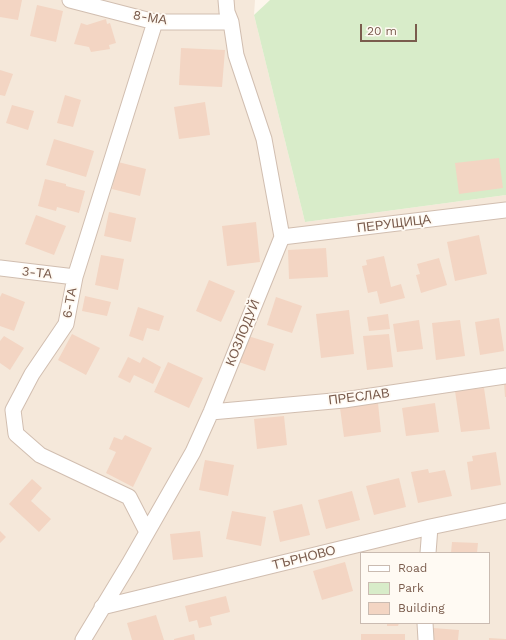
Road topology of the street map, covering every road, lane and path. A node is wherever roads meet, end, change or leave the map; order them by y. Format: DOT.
graph roads {
  1 [pos="70,0"];
  2 [pos="226,0"];
  3 [pos="155,22"];
  4 [pos="231,22"];
  5 [pos="506,210"];
  6 [pos="282,237"];
  7 [pos="0,268"];
  8 [pos="75,276"];
  9 [pos="506,376"];
  10 [pos="211,412"];
  11 [pos="506,511"];
  12 [pos="430,528"];
  13 [pos="148,532"];
  14 [pos="428,552"];
  15 [pos="102,607"];
  16 [pos="425,624"];
  17 [pos="83,640"];
  18 [pos="426,640"];
  1 -- 3 [label="street, 8-МА"];
  2 -- 4 [label="street"];
  3 -- 4 [label="street, 8-МА"];
  3 -- 8 [label="street, 6-ТА"];
  4 -- 6 [label="street"];
  5 -- 6 [label="street, ПЕРУЩИЦА"];
  6 -- 10 [label="street, КОЗЛОДУЙ"];
  7 -- 8 [label="street, 3-ТА"];
  8 -- 13 [label="street, 6-ТА"];
  9 -- 10 [label="street, ПРЕСЛАВ"];
  10 -- 13 [label="street, КОЗЛОДУЙ"];
  11 -- 12 [label="street, ТЪРНОВО"];
  12 -- 14 [label="street"];
  12 -- 15 [label="street, ТЪРНОВО"];
  13 -- 15 [label="street, КОЗЛОДУЙ"];
  15 -- 17 [label="street, КОЗЛОДУЙ"];
  16 -- 18 [label="street"];
}
